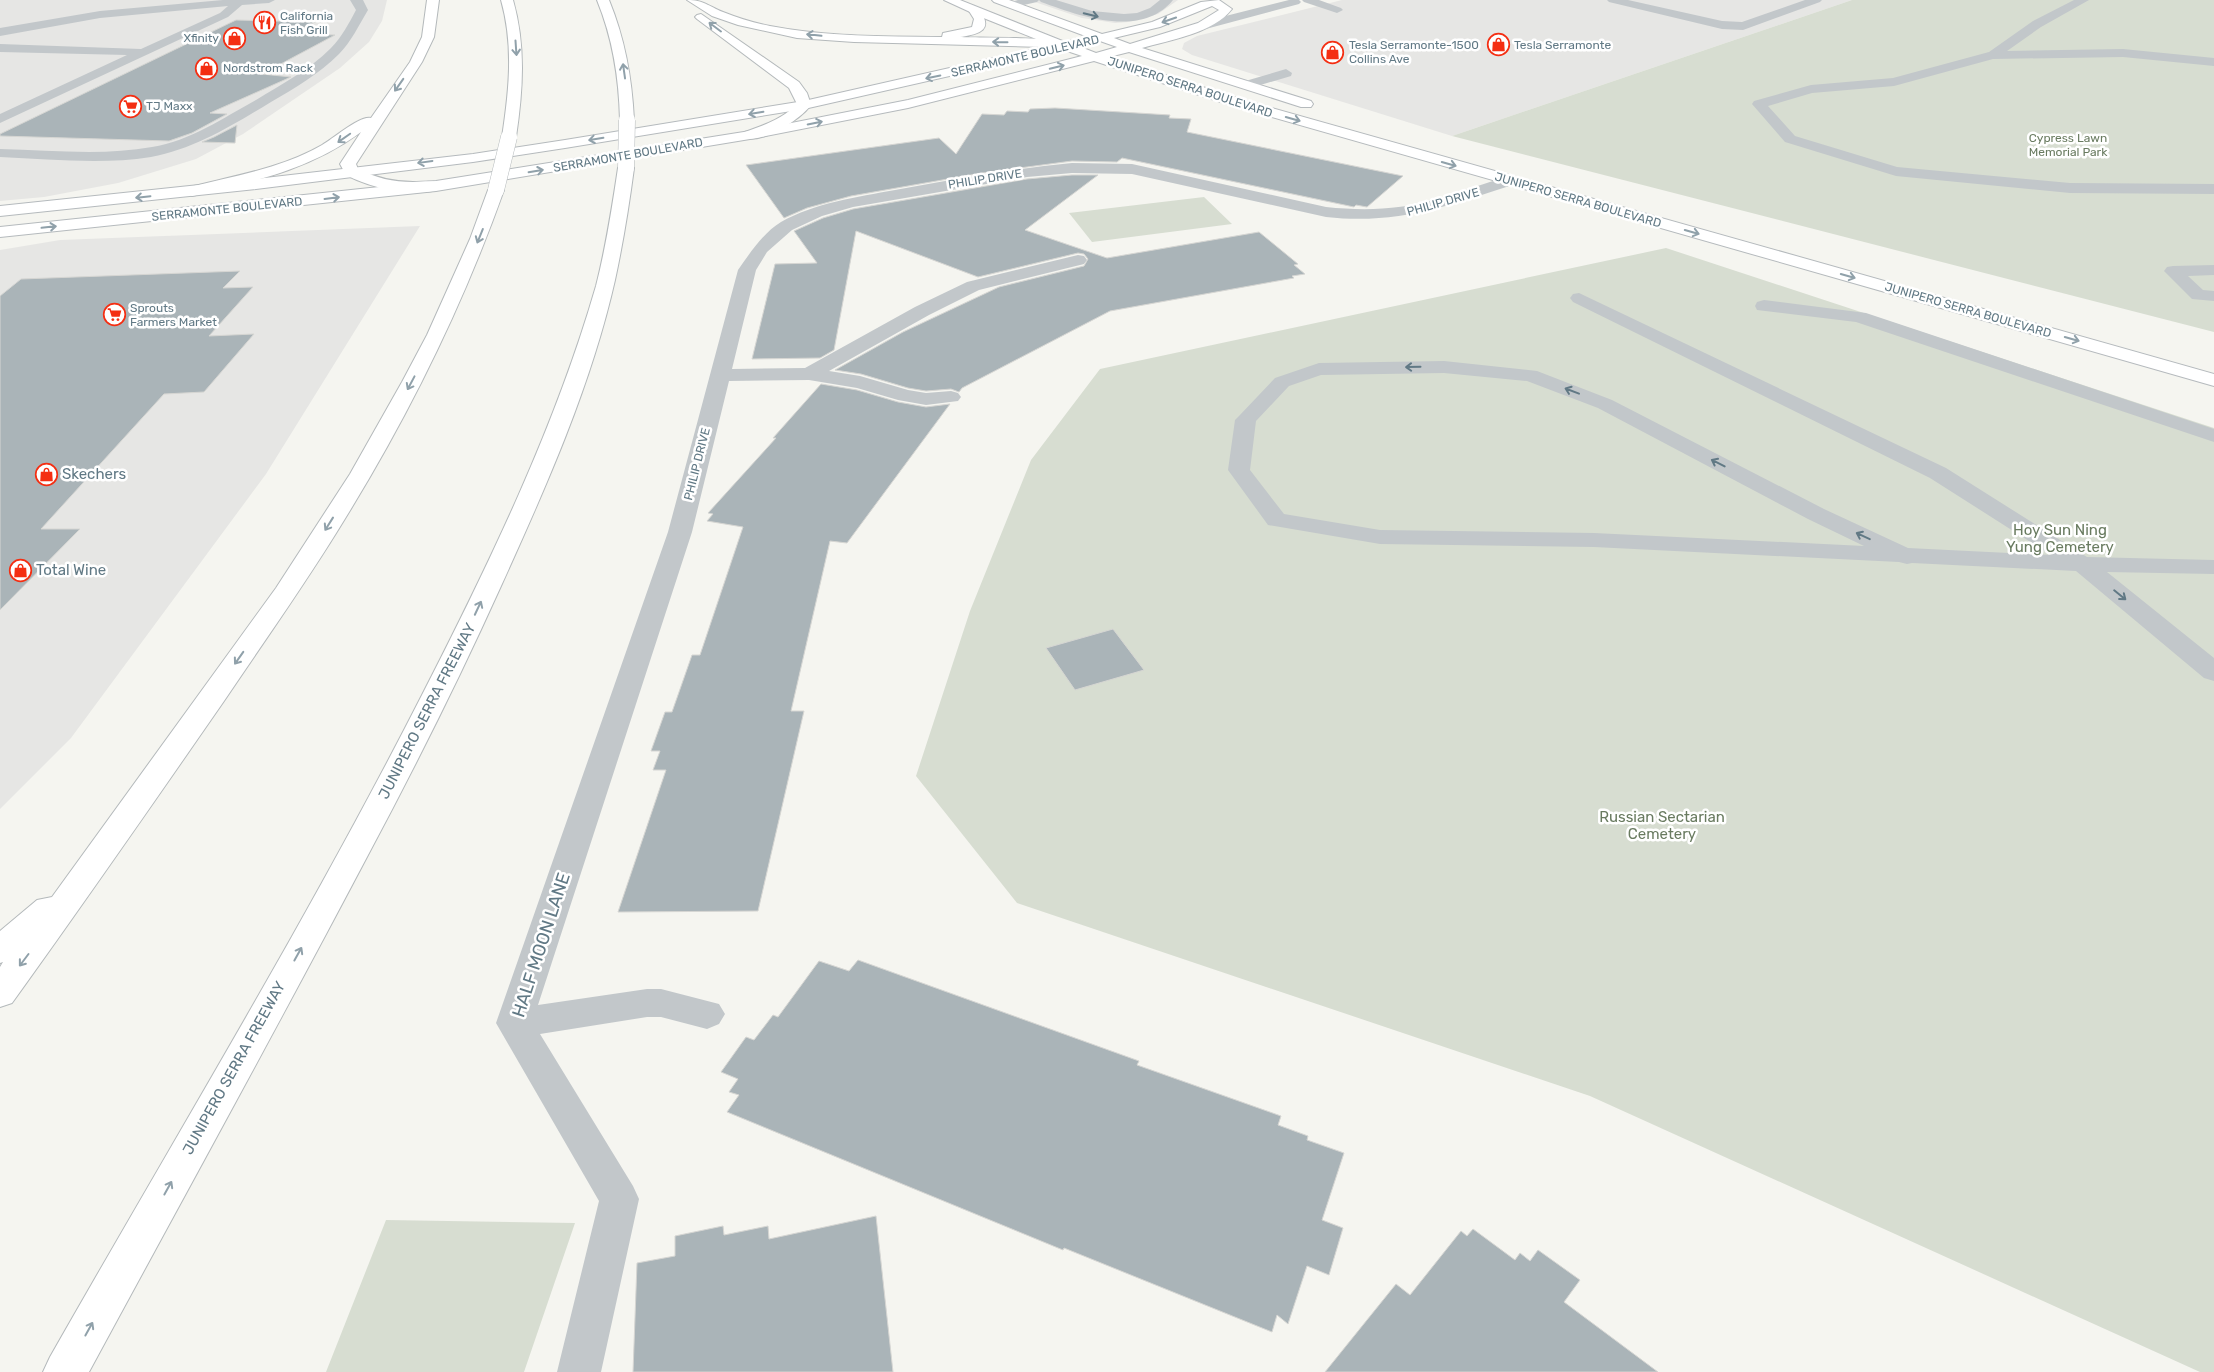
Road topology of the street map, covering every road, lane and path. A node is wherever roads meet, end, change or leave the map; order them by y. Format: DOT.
graph roads {
  1 [pos="269,0"];
  2 [pos="356,0"];
  3 [pos="433,0"];
  4 [pos="508,0"];
  5 [pos="604,0"];
  6 [pos="678,0"];
  7 [pos="694,0"];
  8 [pos="950,0"];
  9 [pos="998,0"];
  10 [pos="1033,0"];
  11 [pos="1045,0"];
  12 [pos="1167,0"];
  13 [pos="1308,0"];
  14 [pos="1613,0"];
  15 [pos="1816,0"];
  16 [pos="2083,0"];
  17 [pos="241,1"];
  18 [pos="1214,1"];
  19 [pos="1298,1"];
  20 [pos="1011,5"];
  21 [pos="1337,10"];
  22 [pos="975,11"];
  23 [pos="2038,24"];
  24 [pos="1202,26"];
  25 [pos="0,32"];
  26 [pos="2055,32"];
  27 [pos="863,38"];
  28 [pos="1101,38"];
  29 [pos="2072,40"];
  30 [pos="1066,46"];
  31 [pos="0,48"];
  32 [pos="1130,48"];
  33 [pos="144,52"];
  34 [pos="2122,54"];
  35 [pos="1993,55"];
  36 [pos="1096,57"];
  37 [pos="2214,62"];
  38 [pos="1286,73"];
  39 [pos="1247,85"];
  40 [pos="804,105"];
  41 [pos="1318,108"];
  42 [pos="382,109"];
  43 [pos="0,119"];
  44 [pos="1372,124"];
  45 [pos="750,135"];
  46 [pos="0,153"];
  47 [pos="351,172"];
  48 [pos="1510,181"];
  49 [pos="436,186"];
  50 [pos="2214,189"];
  51 [pos="192,191"];
  52 [pos="0,210"];
  53 [pos="0,232"];
  54 [pos="1078,260"];
  55 [pos="2214,270"];
  56 [pos="2214,296"];
  57 [pos="1579,298"];
  58 [pos="1764,306"];
  59 [pos="2214,363"];
  60 [pos="809,374"];
  61 [pos="720,375"];
  62 [pos="2214,380"];
  63 [pos="951,398"];
  64 [pos="2214,436"];
  65 [pos="680,532"];
  66 [pos="1907,557"];
  67 [pos="2082,564"];
  68 [pos="2214,567"];
  69 [pos="2214,672"];
  70 [pos="84,879"];
  71 [pos="0,950"];
  72 [pos="0,993"];
  73 [pos="707,1014"];
  74 [pos="514,1023"];
  75 [pos="65,1372"];
  76 [pos="579,1372"];
  1 -- 17 [label="street"];
  2 -- 46 [label="street"];
  3 -- 42 [label="main road, one-way"];
  4 -- 70 [label="main road, one-way, bridge"];
  75 -- 5 [label="main road, JUNIPERO SERRA FREEWAY, one-way, bridge"];
  40 -- 6 [label="main road, one-way"];
  27 -- 7 [label="main road, one-way"];
  8 -- 22 [label="main road, JUNIPERO SERRA BOULEVARD"];
  9 -- 20 [label="main road, JUNIPERO SERRA BOULEVARD"];
  10 -- 20 [label="street"];
  11 -- 12 [label="street, one-way"];
  13 -- 21 [label="street"];
  14 -- 15 [label="street"];
  16 -- 23 [label="street"];
  17 -- 25 [label="street"];
  17 -- 33 [label="street"];
  18 -- 19 [label="street"];
  18 -- 24 [label="main road, SERRAMONTE BOULEVARD"];
  18 -- 28 [label="main road, SERRAMONTE BOULEVARD, one-way"];
  19 -- 24 [label="street"];
  20 -- 28 [label="main road, JUNIPERO SERRA BOULEVARD"];
  22 -- 27 [label="main road"];
  22 -- 30 [label="main road, JUNIPERO SERRA BOULEVARD"];
  23 -- 26 [label="street"];
  23 -- 35 [label="street"];
  24 -- 32 [label="main road, SERRAMONTE BOULEVARD"];
  30 -- 27 [label="main road, one-way"];
  28 -- 30 [label="main road, SERRAMONTE BOULEVARD"];
  28 -- 32 [label="main road, JUNIPERO SERRA BOULEVARD"];
  29 -- 34 [label="street"];
  30 -- 36 [label="main road, JUNIPERO SERRA BOULEVARD"];
  30 -- 40 [label="main road, SERRAMONTE BOULEVARD, one-way"];
  31 -- 33 [label="street"];
  32 -- 36 [label="main road, SERRAMONTE BOULEVARD"];
  32 -- 39 [label="main road, JUNIPERO SERRA BOULEVARD"];
  33 -- 43 [label="street"];
  34 -- 35 [label="street"];
  34 -- 37 [label="street"];
  35 -- 50 [label="street"];
  45 -- 36 [label="main road, SERRAMONTE BOULEVARD, one-way"];
  36 -- 48 [label="main road, JUNIPERO SERRA BOULEVARD, one-way"];
  38 -- 39 [label="street"];
  39 -- 41 [label="main road, JUNIPERO SERRA BOULEVARD"];
  40 -- 45 [label="main road"];
  40 -- 47 [label="main road, SERRAMONTE BOULEVARD, one-way"];
  42 -- 47 [label="main road"];
  42 -- 51 [label="main road, one-way"];
  44 -- 59 [label="main road, JUNIPERO SERRA BOULEVARD"];
  49 -- 45 [label="main road, SERRAMONTE BOULEVARD, one-way"];
  47 -- 49 [label="main road"];
  47 -- 51 [label="main road, SERRAMONTE BOULEVARD"];
  48 -- 61 [label="street, PHILIP DRIVE"];
  48 -- 62 [label="main road, JUNIPERO SERRA BOULEVARD, one-way"];
  53 -- 49 [label="main road, SERRAMONTE BOULEVARD, one-way"];
  51 -- 52 [label="main road, SERRAMONTE BOULEVARD, one-way"];
  54 -- 60 [label="street"];
  55 -- 56 [label="street"];
  57 -- 67 [label="street"];
  58 -- 64 [label="street"];
  60 -- 61 [label="street"];
  60 -- 63 [label="street"];
  61 -- 65 [label="street, PHILIP DRIVE"];
  65 -- 74 [label="street, HALF MOON LANE"];
  66 -- 66 [label="street, one-way"];
  66 -- 67 [label="street"];
  67 -- 68 [label="street"];
  67 -- 69 [label="street, one-way"];
  70 -- 71 [label="main road"];
  70 -- 72 [label="main road, one-way"];
  73 -- 74 [label="street"];
  74 -- 76 [label="street, HALF MOON LANE"];
}
